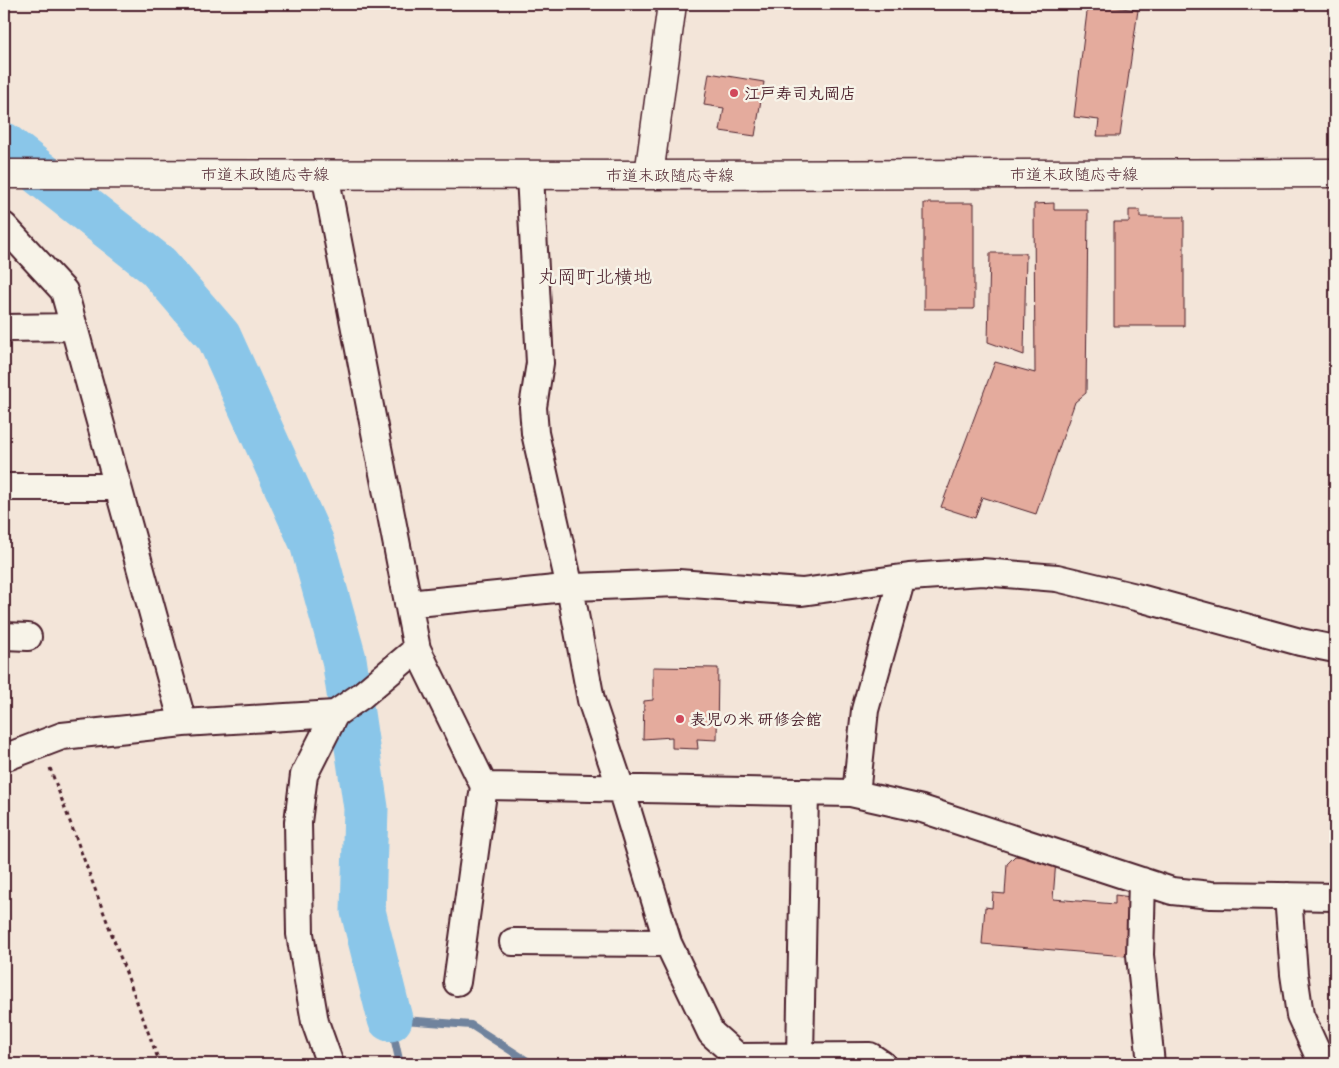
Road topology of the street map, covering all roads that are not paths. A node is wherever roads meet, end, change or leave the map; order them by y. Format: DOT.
graph roads {
  1 [pos="672,4"];
  2 [pos="1335,173"];
  3 [pos="4,174"];
  4 [pos="325,174"];
  5 [pos="530,175"];
  6 [pos="649,175"];
  7 [pos="4,226"];
  8 [pos="74,327"];
  9 [pos="4,328"];
  10 [pos="118,487"];
  11 [pos="4,488"];
  12 [pos="902,578"];
  13 [pos="570,588"];
  14 [pos="408,604"];
  15 [pos="1335,647"];
  16 [pos="417,649"];
  17 [pos="335,714"];
  18 [pos="183,723"];
  19 [pos="4,758"];
  20 [pos="484,786"];
  21 [pos="621,789"];
  22 [pos="805,792"];
  23 [pos="856,794"];
  24 [pos="1142,881"];
  25 [pos="1288,896"];
  26 [pos="1335,897"];
  27 [pos="513,942"];
  28 [pos="668,943"];
  29 [pos="457,982"];
  30 [pos="800,1056"];
  31 [pos="1326,1057"];
  32 [pos="330,1064"];
  33 [pos="882,1064"];
  34 [pos="1151,1064"];
  1 -- 6 [label="street"];
  2 -- 6 [label="street, 市道末政随応寺線"];
  3 -- 4 [label="street, 市道末政随応寺線"];
  4 -- 5 [label="street, 市道末政随応寺線"];
  4 -- 14 [label="street"];
  5 -- 6 [label="street, 市道末政随応寺線"];
  5 -- 13 [label="street"];
  7 -- 8 [label="street"];
  8 -- 9 [label="street"];
  8 -- 10 [label="street"];
  10 -- 11 [label="street"];
  10 -- 18 [label="street"];
  12 -- 13 [label="street"];
  12 -- 15 [label="street"];
  12 -- 23 [label="street"];
  13 -- 14 [label="street"];
  13 -- 21 [label="street"];
  14 -- 16 [label="street"];
  16 -- 17 [label="street"];
  16 -- 20 [label="street"];
  17 -- 18 [label="street"];
  17 -- 32 [label="street"];
  18 -- 19 [label="street"];
  20 -- 21 [label="street"];
  20 -- 29 [label="street"];
  21 -- 22 [label="street"];
  21 -- 28 [label="street"];
  22 -- 23 [label="street"];
  22 -- 30 [label="street"];
  23 -- 24 [label="street"];
  24 -- 25 [label="street"];
  24 -- 34 [label="street"];
  25 -- 26 [label="street"];
  25 -- 31 [label="street"];
  27 -- 28 [label="street"];
  28 -- 30 [label="street"];
  30 -- 33 [label="street"];
}
